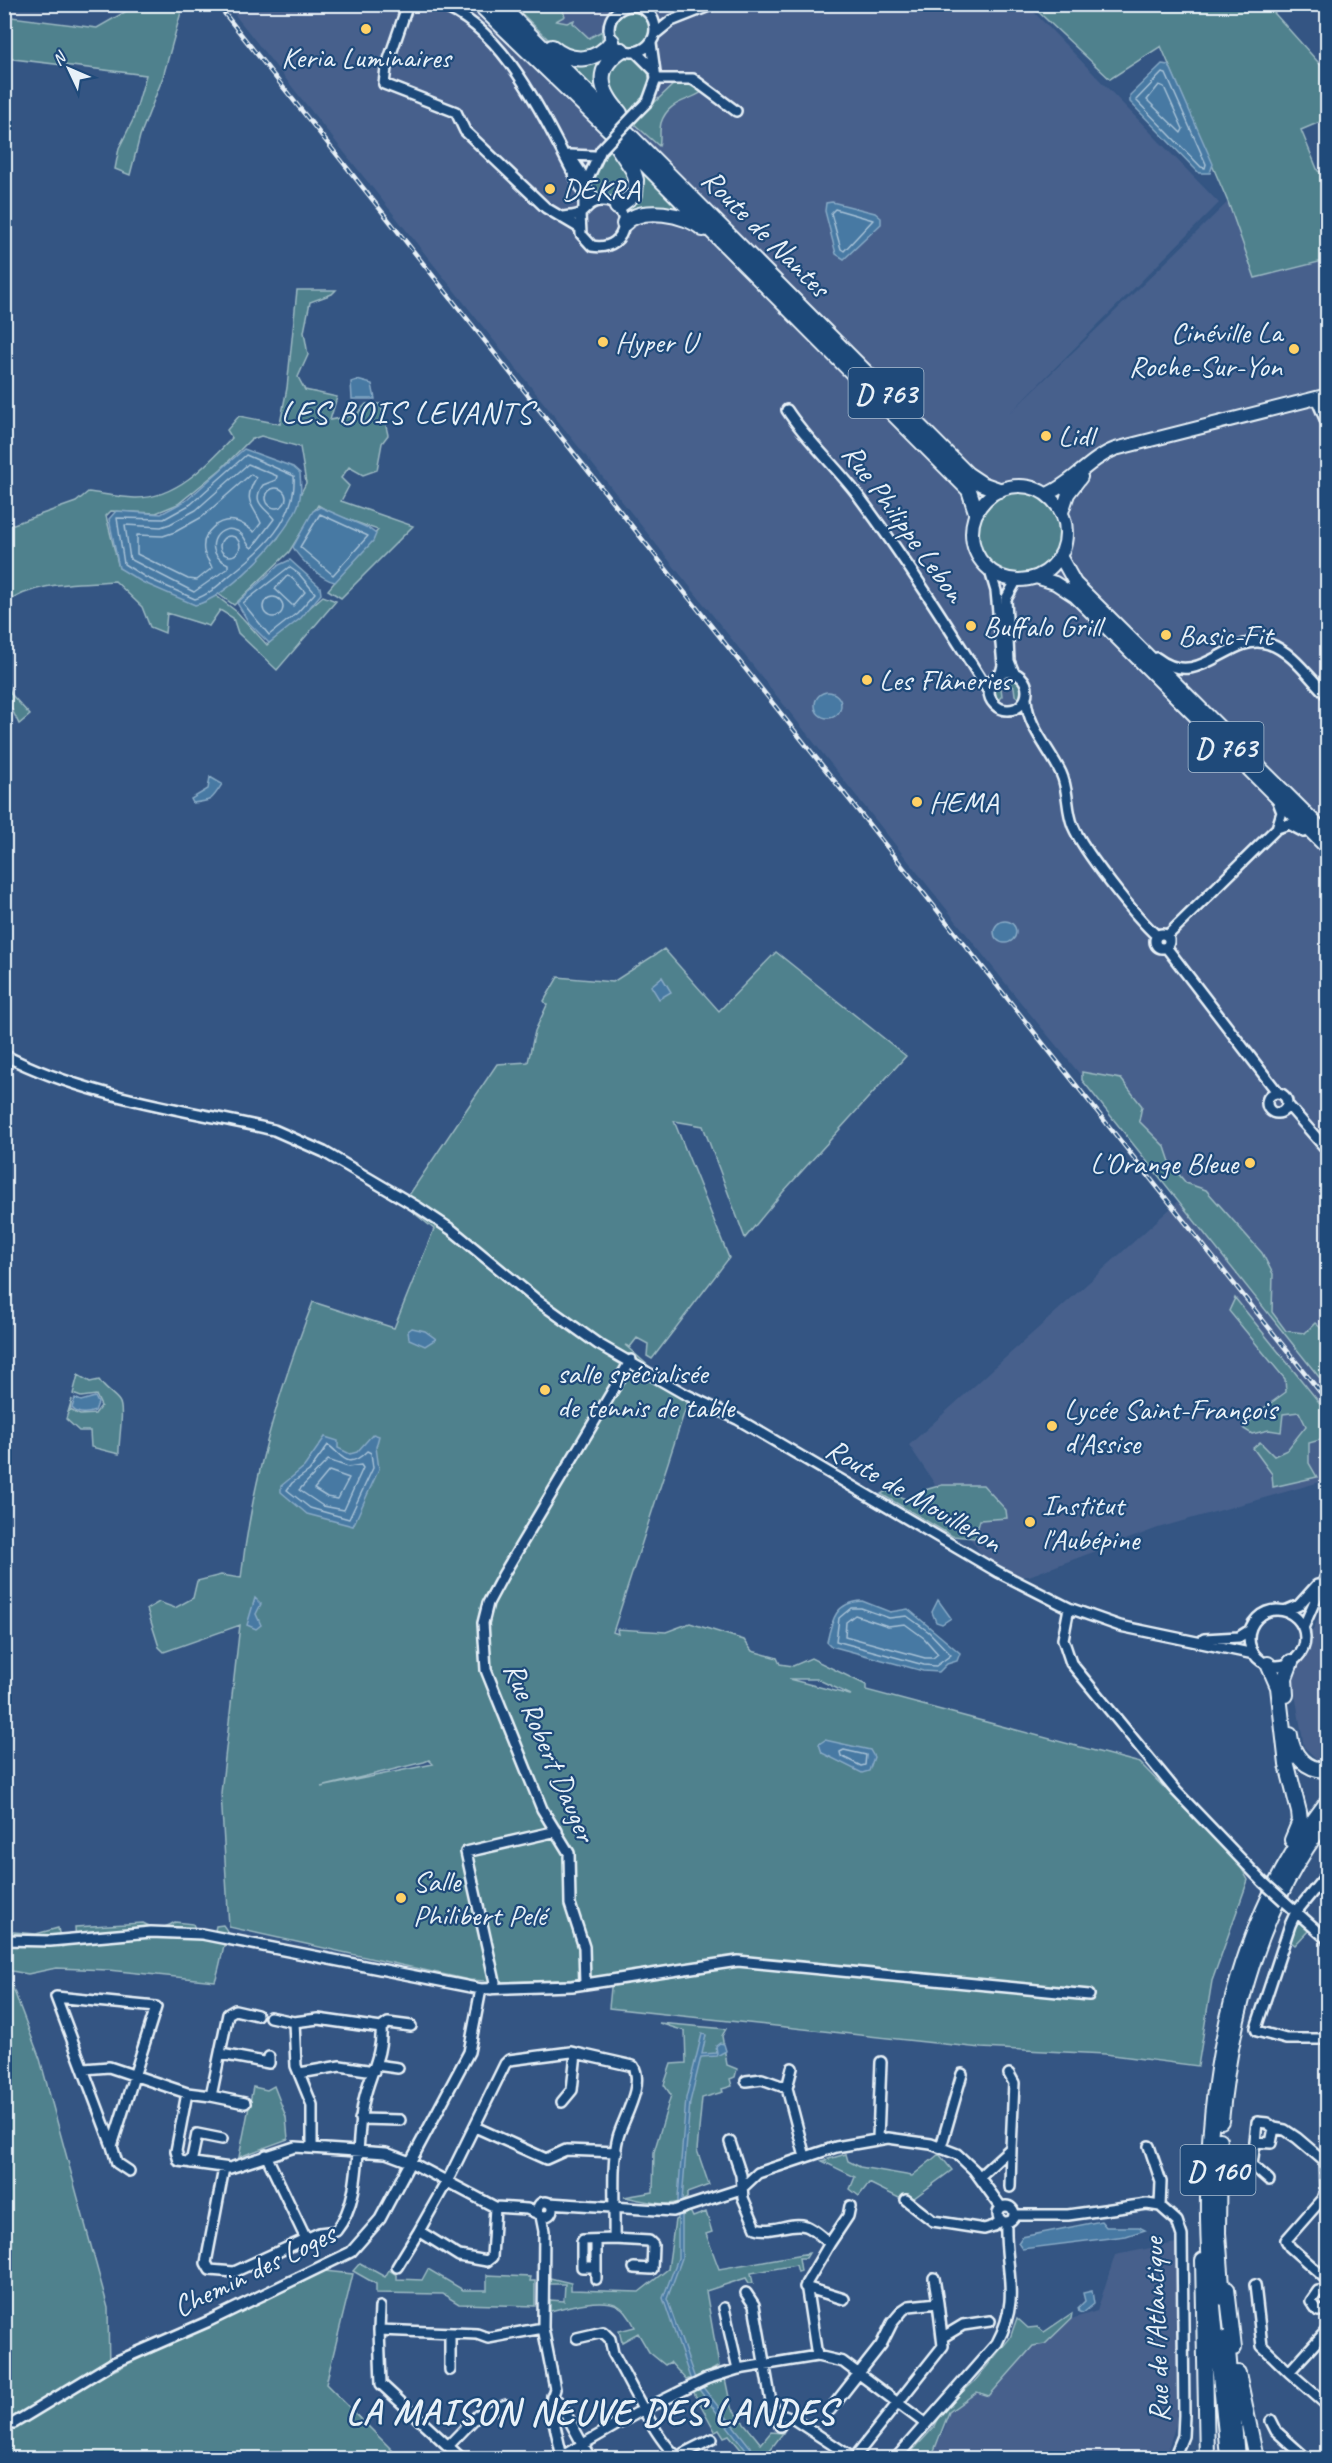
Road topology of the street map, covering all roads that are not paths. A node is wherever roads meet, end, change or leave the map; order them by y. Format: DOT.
graph roads {
  1 [pos="408,4"];
  2 [pos="437,4"];
  3 [pos="479,4"];
  4 [pos="499,4"];
  5 [pos="714,4"];
  6 [pos="630,5"];
  7 [pos="617,8"];
  8 [pos="653,19"];
  9 [pos="671,21"];
  10 [pos="518,23"];
  11 [pos="653,39"];
  12 [pos="617,46"];
  13 [pos="636,52"];
  14 [pos="656,75"];
  15 [pos="736,111"];
  16 [pos="603,123"];
  17 [pos="556,140"];
  18 [pos="597,153"];
  19 [pos="569,155"];
  20 [pos="581,173"];
  21 [pos="579,184"];
  22 [pos="587,191"];
  23 [pos="598,201"];
  24 [pos="617,207"];
  25 [pos="582,211"];
  26 [pos="562,217"];
  27 [pos="624,224"];
  28 [pos="721,226"];
  29 [pos="578,227"];
  30 [pos="737,256"];
  31 [pos="1322,396"];
  32 [pos="784,413"];
  33 [pos="1328,426"];
  34 [pos="1090,464"];
  35 [pos="999,490"];
  36 [pos="1047,494"];
  37 [pos="976,512"];
  38 [pos="1062,512"];
  39 [pos="1060,556"];
  40 [pos="990,571"];
  41 [pos="1036,577"];
  42 [pos="1016,581"];
  43 [pos="1133,640"];
  44 [pos="976,668"];
  45 [pos="1014,673"];
  46 [pos="998,675"];
  47 [pos="1328,679"];
  48 [pos="1320,688"];
  49 [pos="988,693"];
  50 [pos="1328,696"];
  51 [pos="1026,699"];
  52 [pos="1016,709"];
  53 [pos="1030,721"];
  54 [pos="1276,797"];
  55 [pos="1277,828"];
  56 [pos="1328,835"];
  57 [pos="1327,849"];
  58 [pos="1156,936"];
  59 [pos="1167,936"];
  60 [pos="1166,947"];
  61 [pos="4,1055"];
  62 [pos="1263,1072"];
  63 [pos="1278,1093"];
  64 [pos="1268,1097"];
  65 [pos="1287,1104"];
  66 [pos="1279,1114"];
  67 [pos="1302,1122"];
  68 [pos="1328,1151"];
  69 [pos="555,1314"];
  70 [pos="622,1351"];
  71 [pos="630,1361"];
  72 [pos="671,1380"];
  73 [pos="737,1419"];
  74 [pos="1069,1608"];
  75 [pos="1285,1611"];
  76 [pos="1303,1628"];
  77 [pos="1250,1630"];
  78 [pos="1175,1636"];
  79 [pos="1254,1654"];
  80 [pos="1291,1662"];
  81 [pos="1268,1664"];
  82 [pos="1328,1770"];
  83 [pos="1328,1801"];
  84 [pos="1328,1818"];
  85 [pos="557,1831"];
  86 [pos="1286,1862"];
  87 [pos="1328,1874"];
  88 [pos="1296,1912"];
  89 [pos="4,1940"];
  90 [pos="1328,1940"];
  91 [pos="585,1984"];
  92 [pos="486,1989"];
  93 [pos="1089,1995"];
  94 [pos="257,2015"];
  95 [pos="270,2017"];
  96 [pos="294,2022"];
  97 [pos="411,2026"];
  98 [pos="381,2028"];
  99 [pos="1328,2039"];
  100 [pos="521,2047"];
  101 [pos="576,2053"];
  102 [pos="220,2054"];
  103 [pos="269,2057"];
  104 [pos="523,2058"];
  105 [pos="881,2062"];
  106 [pos="375,2068"];
  107 [pos="398,2068"];
  108 [pos="792,2068"];
  109 [pos="84,2069"];
  110 [pos="300,2073"];
  111 [pos="962,2074"];
  112 [pos="1009,2074"];
  113 [pos="135,2075"];
  114 [pos="746,2081"];
  115 [pos="788,2088"];
  116 [pos="187,2093"];
  117 [pos="211,2096"];
  118 [pos="562,2102"];
  119 [pos="245,2103"];
  120 [pos="360,2120"];
  121 [pos="400,2120"];
  122 [pos="475,2127"];
  123 [pos="1274,2128"];
  124 [pos="1215,2134"];
  125 [pos="878,2138"];
  126 [pos="222,2139"];
  127 [pos="730,2142"];
  128 [pos="1254,2142"];
  129 [pos="112,2146"];
  130 [pos="1149,2146"];
  131 [pos="312,2147"];
  132 [pos="941,2147"];
  133 [pos="1011,2148"];
  134 [pos="357,2151"];
  135 [pos="617,2152"];
  136 [pos="266,2155"];
  137 [pos="804,2157"];
  138 [pos="1326,2159"];
  139 [pos="410,2162"];
  140 [pos="191,2163"];
  141 [pos="224,2168"];
  142 [pos="129,2171"];
  143 [pos="979,2177"];
  144 [pos="1269,2180"];
  145 [pos="447,2182"];
  146 [pos="1010,2187"];
  147 [pos="741,2188"];
  148 [pos="906,2200"];
  149 [pos="850,2205"];
  150 [pos="616,2206"];
  151 [pos="1160,2206"];
  152 [pos="495,2207"];
  153 [pos="1001,2207"];
  154 [pos="545,2211"];
  155 [pos="1014,2215"];
  156 [pos="1003,2221"];
  157 [pos="419,2231"];
  158 [pos="306,2239"];
  159 [pos="614,2239"];
  160 [pos="596,2240"];
  161 [pos="830,2243"];
  162 [pos="397,2266"];
  163 [pos="596,2267"];
  164 [pos="634,2268"];
  165 [pos="934,2278"];
  166 [pos="1327,2278"];
  167 [pos="596,2279"];
  168 [pos="1255,2285"];
  169 [pos="805,2287"];
  170 [pos="1325,2291"];
  171 [pos="746,2293"];
  172 [pos="844,2299"];
  173 [pos="938,2303"];
  174 [pos="380,2307"];
  175 [pos="724,2308"];
  176 [pos="1327,2312"];
  177 [pos="990,2321"];
  178 [pos="543,2328"];
  179 [pos="1328,2329"];
  180 [pos="379,2331"];
  181 [pos="450,2333"];
  182 [pos="943,2337"];
  183 [pos="577,2338"];
  184 [pos="817,2356"];
  185 [pos="765,2365"];
  186 [pos="738,2369"];
  187 [pos="450,2370"];
  188 [pos="1289,2372"];
  189 [pos="859,2373"];
  190 [pos="552,2396"];
  191 [pos="898,2404"];
  192 [pos="506,2405"];
  193 [pos="1328,2406"];
  194 [pos="646,2410"];
  195 [pos="830,2410"];
  196 [pos="776,2412"];
  197 [pos="1271,2421"];
  198 [pos="14,2423"];
  199 [pos="926,2424"];
  200 [pos="780,2426"];
  201 [pos="712,2439"];
  202 [pos="582,2445"];
  203 [pos="448,2446"];
  204 [pos="460,2458"];
  205 [pos="560,2458"];
  206 [pos="590,2458"];
  207 [pos="680,2458"];
  208 [pos="854,2458"];
  209 [pos="896,2458"];
  210 [pos="1174,2458"];
  211 [pos="1207,2458"];
  212 [pos="1228,2458"];
  213 [pos="1237,2458"];
  214 [pos="1256,2458"];
  215 [pos="1306,2458"];
  1 -- 26 [label="street"];
  2 -- 17 [label="street"];
  3 -- 16 [label="highway, Route de Nantes / D 763"];
  4 -- 10 [label="highway, Route de Nantes / D 763"];
  5 -- 9 [label="street"];
  6 -- 7 [label="street"];
  6 -- 8 [label="street"];
  7 -- 12 [label="street"];
  8 -- 9 [label="street"];
  8 -- 11 [label="street"];
  9 -- 11 [label="street"];
  10 -- 12 [label="highway"];
  10 -- 28 [label="highway, Route de Nantes / D 763"];
  11 -- 13 [label="street"];
  11 -- 14 [label="street"];
  12 -- 13 [label="street"];
  12 -- 28 [label="highway"];
  13 -- 14 [label="street"];
  14 -- 15 [label="street"];
  14 -- 18 [label="street, bridge"];
  16 -- 24 [label="highway"];
  16 -- 30 [label="highway, Route de Nantes / D 763"];
  17 -- 19 [label="street"];
  17 -- 21 [label="street"];
  18 -- 19 [label="street"];
  18 -- 20 [label="street"];
  18 -- 22 [label="street"];
  19 -- 20 [label="street"];
  20 -- 21 [label="street"];
  20 -- 22 [label="street"];
  21 -- 25 [label="street"];
  22 -- 23 [label="street"];
  23 -- 24 [label="street"];
  23 -- 25 [label="street"];
  24 -- 27 [label="street"];
  25 -- 26 [label="street"];
  25 -- 29 [label="street"];
  26 -- 29 [label="street"];
  27 -- 29 [label="street"];
  27 -- 30 [label="highway"];
  28 -- 35 [label="highway, Route de Nantes / D 763"];
  30 -- 37 [label="highway, Route de Nantes / D 763"];
  31 -- 33 [label="street"];
  31 -- 34 [label="main road"];
  32 -- 44 [label="street, Rue Philippe Lebon"];
  34 -- 36 [label="main road"];
  34 -- 38 [label="main road"];
  35 -- 36 [label="main road"];
  35 -- 37 [label="main road"];
  36 -- 38 [label="main road"];
  37 -- 40 [label="main road"];
  38 -- 39 [label="main road"];
  39 -- 41 [label="main road"];
  39 -- 43 [label="main road, D 763"];
  40 -- 42 [label="main road"];
  40 -- 46 [label="street"];
  41 -- 42 [label="main road"];
  41 -- 54 [label="main road, D 763"];
  42 -- 45 [label="street"];
  43 -- 48 [label="street"];
  43 -- 56 [label="main road, D 763"];
  44 -- 46 [label="street"];
  44 -- 49 [label="street, Rue Philippe Lebon"];
  45 -- 46 [label="street"];
  45 -- 51 [label="street"];
  46 -- 49 [label="street"];
  47 -- 48 [label="street"];
  48 -- 50 [label="street"];
  49 -- 52 [label="street"];
  51 -- 52 [label="street"];
  51 -- 53 [label="street"];
  52 -- 53 [label="street"];
  53 -- 58 [label="street"];
  54 -- 55 [label="street"];
  54 -- 57 [label="main road, D 763"];
  55 -- 57 [label="street"];
  55 -- 59 [label="street"];
  58 -- 59 [label="street"];
  58 -- 60 [label="street"];
  59 -- 60 [label="street"];
  60 -- 62 [label="street"];
  61 -- 69 [label="street"];
  62 -- 63 [label="street"];
  62 -- 64 [label="street"];
  63 -- 64 [label="street"];
  63 -- 65 [label="street"];
  64 -- 66 [label="street"];
  65 -- 66 [label="street"];
  65 -- 67 [label="street"];
  66 -- 67 [label="street"];
  67 -- 68 [label="street"];
  69 -- 70 [label="street, Route de Mouilleron"];
  69 -- 71 [label="street, Route de Mouilleron"];
  70 -- 71 [label="street"];
  70 -- 72 [label="street, Route de Mouilleron"];
  71 -- 72 [label="street"];
  71 -- 73 [label="street, Route de Mouilleron"];
  71 -- 85 [label="street, Rue Robert Dauger"];
  72 -- 73 [label="street, Route de Mouilleron"];
  73 -- 74 [label="street, Route de Mouilleron"];
  74 -- 78 [label="street, Route de Mouilleron"];
  74 -- 88 [label="street, bridge"];
  75 -- 76 [label="street"];
  75 -- 76 [label="street"];
  75 -- 77 [label="street"];
  76 -- 80 [label="street"];
  77 -- 78 [label="street"];
  77 -- 79 [label="street"];
  78 -- 79 [label="street"];
  79 -- 81 [label="street"];
  80 -- 81 [label="street"];
  80 -- 82 [label="highway"];
  81 -- 86 [label="highway"];
  83 -- 86 [label="highway, D 160"];
  84 -- 124 [label="highway, D 160"];
  85 -- 91 [label="street, Rue Robert Dauger"];
  85 -- 92 [label="street, Chemin des Loges"];
  86 -- 124 [label="highway, D 160"];
  87 -- 88 [label="street"];
  88 -- 90 [label="street"];
  88 -- 99 [label="street"];
  89 -- 92 [label="street"];
  91 -- 92 [label="street"];
  91 -- 93 [label="street"];
  92 -- 139 [label="street, Chemin des Loges"];
  94 -- 102 [label="street"];
  95 -- 96 [label="street"];
  96 -- 98 [label="street"];
  96 -- 110 [label="street"];
  97 -- 98 [label="street"];
  98 -- 106 [label="street"];
  100 -- 104 [label="street"];
  101 -- 104 [label="street"];
  101 -- 118 [label="street"];
  101 -- 135 [label="street"];
  102 -- 103 [label="street"];
  102 -- 117 [label="street"];
  104 -- 122 [label="street"];
  105 -- 125 [label="street"];
  106 -- 107 [label="street"];
  106 -- 110 [label="street"];
  106 -- 120 [label="street"];
  108 -- 115 [label="street"];
  109 -- 113 [label="street"];
  109 -- 113 [label="street"];
  109 -- 129 [label="street"];
  110 -- 131 [label="street"];
  111 -- 132 [label="street"];
  112 -- 133 [label="street"];
  113 -- 116 [label="street"];
  113 -- 129 [label="street"];
  114 -- 115 [label="street"];
  115 -- 137 [label="street"];
  116 -- 117 [label="street"];
  116 -- 140 [label="street"];
  117 -- 119 [label="street"];
  120 -- 121 [label="street"];
  120 -- 134 [label="street"];
  122 -- 135 [label="street"];
  122 -- 145 [label="street"];
  123 -- 128 [label="street"];
  123 -- 128 [label="street"];
  123 -- 138 [label="street"];
  124 -- 211 [label="highway, D 160"];
  124 -- 212 [label="highway, D 160"];
  124 -- 213 [label="highway, D 160"];
  124 -- 214 [label="highway, D 160"];
  125 -- 132 [label="street"];
  125 -- 137 [label="street"];
  126 -- 140 [label="street"];
  127 -- 147 [label="street"];
  128 -- 144 [label="street"];
  129 -- 142 [label="street"];
  130 -- 151 [label="street"];
  131 -- 134 [label="street"];
  131 -- 136 [label="street"];
  132 -- 143 [label="street"];
  133 -- 143 [label="street"];
  133 -- 146 [label="street"];
  134 -- 139 [label="street"];
  134 -- 158 [label="street"];
  135 -- 150 [label="street"];
  136 -- 141 [label="street"];
  136 -- 158 [label="street"];
  137 -- 147 [label="street"];
  138 -- 166 [label="street"];
  139 -- 145 [label="street"];
  139 -- 198 [label="street, Chemin des Loges"];
  140 -- 141 [label="street"];
  141 -- 158 [label="street"];
  143 -- 153 [label="street"];
  145 -- 152 [label="street"];
  145 -- 157 [label="street"];
  147 -- 150 [label="street"];
  147 -- 161 [label="street"];
  148 -- 156 [label="street"];
  149 -- 161 [label="street"];
  150 -- 154 [label="street"];
  150 -- 159 [label="street"];
  151 -- 155 [label="street"];
  151 -- 210 [label="street, Rue de l'Atlantique"];
  152 -- 154 [label="street"];
  152 -- 157 [label="street"];
  153 -- 155 [label="street"];
  153 -- 156 [label="street"];
  154 -- 178 [label="street"];
  155 -- 156 [label="street"];
  156 -- 199 [label="street"];
  157 -- 162 [label="street"];
  159 -- 160 [label="street"];
  159 -- 164 [label="street"];
  160 -- 163 [label="street"];
  160 -- 163 [label="street"];
  161 -- 169 [label="street"];
  163 -- 167 [label="street"];
  165 -- 173 [label="street"];
  166 -- 170 [label="street"];
  168 -- 188 [label="street"];
  169 -- 172 [label="street"];
  169 -- 184 [label="street"];
  170 -- 176 [label="street"];
  171 -- 185 [label="street"];
  173 -- 182 [label="street"];
  173 -- 189 [label="street"];
  174 -- 180 [label="street"];
  175 -- 186 [label="street"];
  177 -- 182 [label="street"];
  178 -- 181 [label="street"];
  178 -- 190 [label="street"];
  179 -- 188 [label="street"];
  180 -- 181 [label="street"];
  180 -- 203 [label="street"];
  181 -- 187 [label="street"];
  182 -- 191 [label="street"];
  183 -- 194 [label="street"];
  184 -- 185 [label="street"];
  184 -- 189 [label="street"];
  185 -- 186 [label="street"];
  185 -- 196 [label="street"];
  186 -- 194 [label="street"];
  188 -- 193 [label="street"];
  189 -- 191 [label="street"];
  189 -- 195 [label="street"];
  190 -- 202 [label="street"];
  190 -- 205 [label="street"];
  191 -- 199 [label="street"];
  191 -- 208 [label="street"];
  192 -- 203 [label="street"];
  194 -- 202 [label="street"];
  194 -- 207 [label="street"];
  196 -- 200 [label="street"];
  196 -- 208 [label="street"];
  197 -- 215 [label="street"];
  199 -- 209 [label="street"];
  201 -- 207 [label="street"];
  202 -- 205 [label="street"];
  202 -- 206 [label="street"];
  203 -- 204 [label="street"];
}
